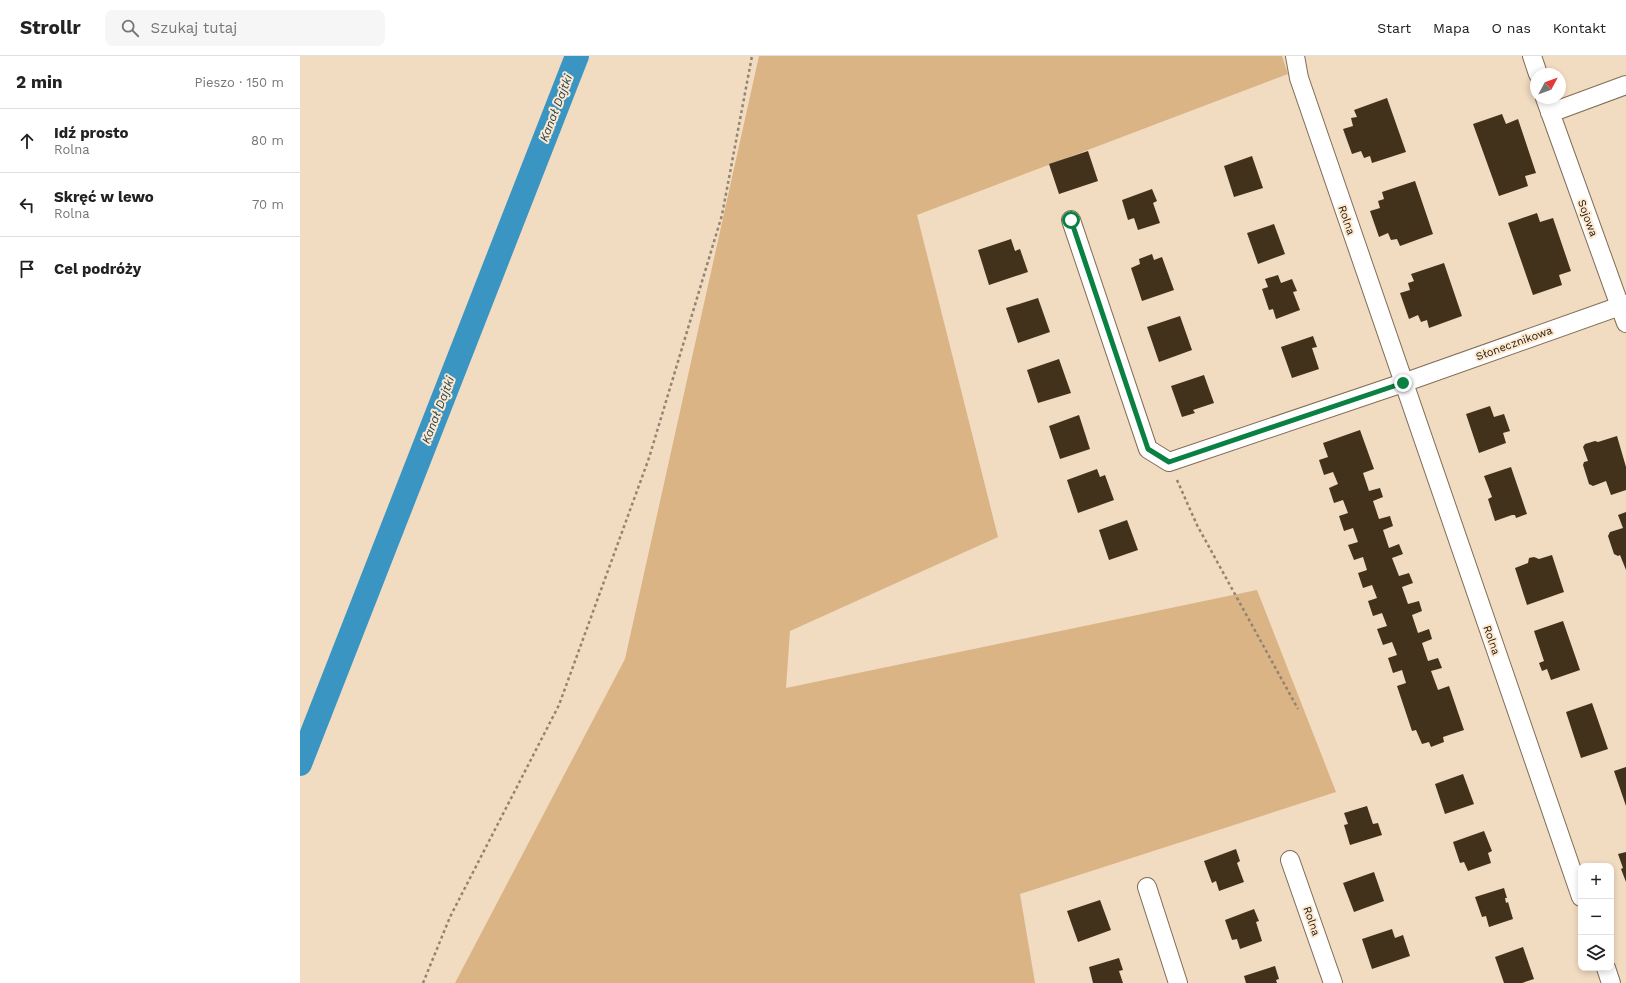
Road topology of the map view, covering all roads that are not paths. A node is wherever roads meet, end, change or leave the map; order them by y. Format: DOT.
graph roads {
  1 [pos="1295,56"];
  2 [pos="1532,56"];
  3 [pos="1536,68"];
  4 [pos="1626,85"];
  5 [pos="1547,106"];
  6 [pos="1071,220"];
  7 [pos="1623,305"];
  8 [pos="1626,323"];
  9 [pos="1403,383"];
  10 [pos="1290,860"];
  11 [pos="1147,887"];
  12 [pos="1578,888"];
  13 [pos="1607,971"];
  14 [pos="1178,983"];
  15 [pos="1333,983"];
  16 [pos="1611,983"];
  1 -- 9 [label="street, Rolna"];
  2 -- 3 [label="street"];
  4 -- 5 [label="street, Sojowa"];
  5 -- 7 [label="street, Sojowa"];
  6 -- 9 [label="street"];
  7 -- 8 [label="street, Sojowa"];
  7 -- 9 [label="street, Słonecznikowa"];
  9 -- 12 [label="street, Rolna"];
  10 -- 15 [label="street, Rolna"];
  11 -- 14 [label="street"];
  13 -- 16 [label="street"];
}
